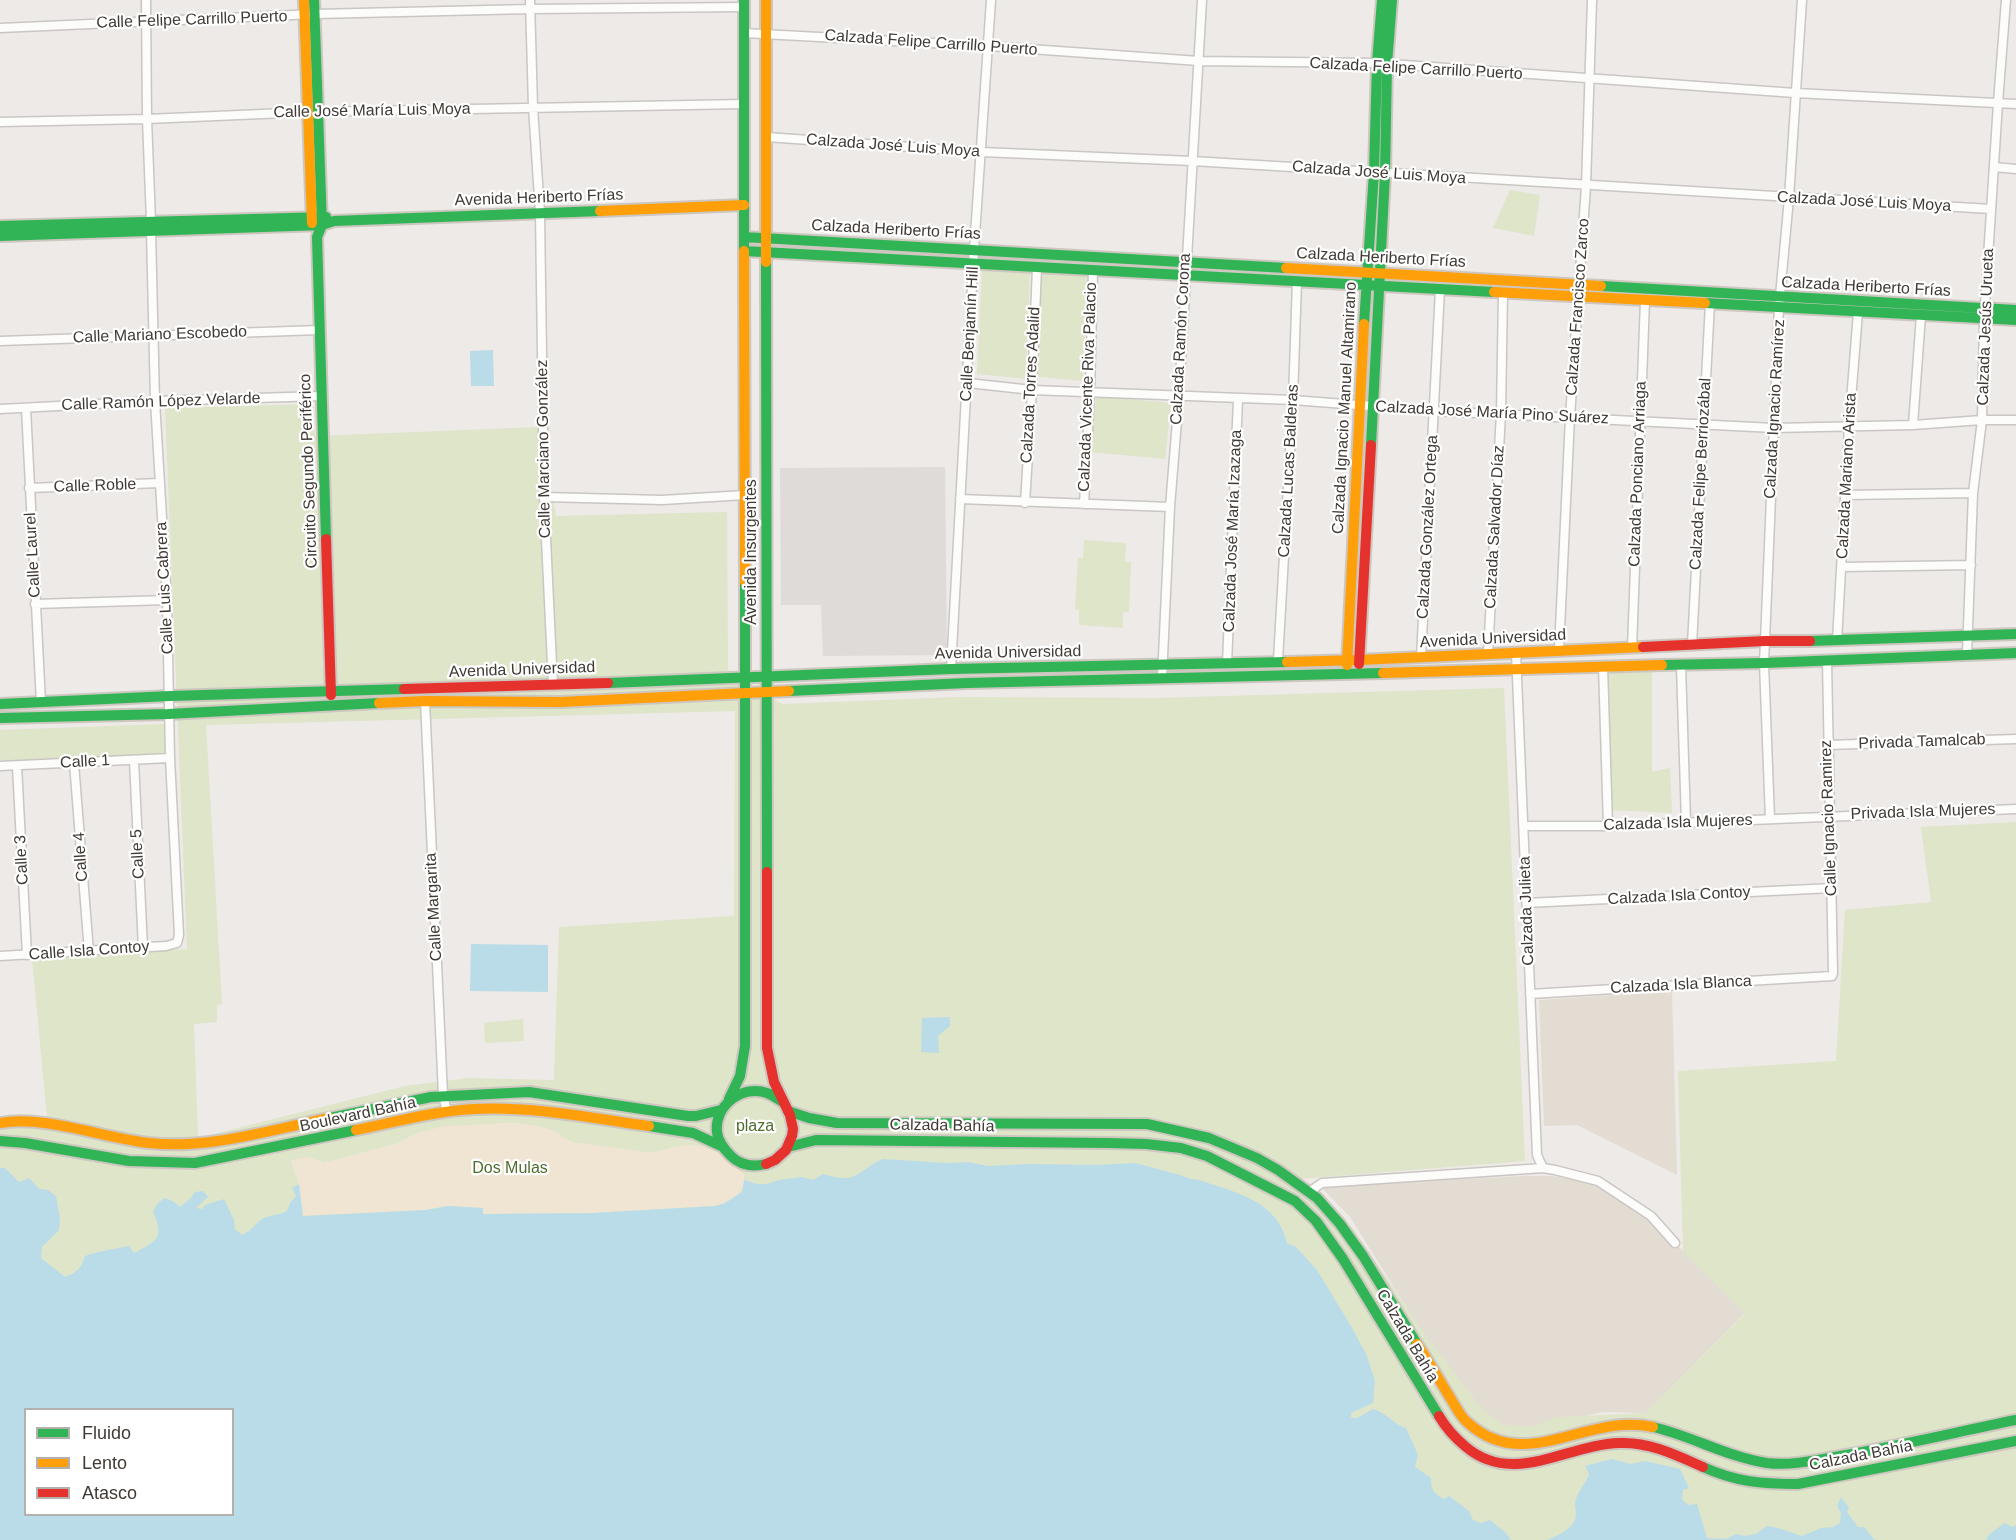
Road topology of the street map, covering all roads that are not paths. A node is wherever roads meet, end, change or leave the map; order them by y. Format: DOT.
graph roads {
  1 [pos="146,0"];
  2 [pos="304,0"];
  3 [pos="315,0"];
  4 [pos="766,0"];
  5 [pos="992,0"];
  6 [pos="1202,0"];
  7 [pos="1382,0"];
  8 [pos="1392,0"];
  9 [pos="1592,0"];
  10 [pos="1802,0"];
  11 [pos="2006,3"];
  12 [pos="530,4"];
  13 [pos="744,4"];
  14 [pos="2016,6"];
  15 [pos="310,15"];
  16 [pos="146,22"];
  17 [pos="0,28"];
  18 [pos="744,33"];
  19 [pos="766,33"];
  20 [pos="988,46"];
  21 [pos="1199,61"];
  22 [pos="1382,64"];
  23 [pos="1589,80"];
  24 [pos="1795,93"];
  25 [pos="1998,103"];
  26 [pos="744,104"];
  27 [pos="2016,104"];
  28 [pos="533,107"];
  29 [pos="313,112"];
  30 [pos="147,119"];
  31 [pos="0,122"];
  32 [pos="766,137"];
  33 [pos="982,152"];
  34 [pos="1192,161"];
  35 [pos="1994,167"];
  36 [pos="2016,169"];
  37 [pos="1379,173"];
  38 [pos="1586,186"];
  39 [pos="1789,198"];
  40 [pos="744,205"];
  41 [pos="1991,209"];
  42 [pos="540,213"];
  43 [pos="317,221"];
  44 [pos="0,226"];
  45 [pos="151,226"];
  46 [pos="0,236"];
  47 [pos="744,237"];
  48 [pos="766,238"];
  49 [pos="974,250"];
  50 [pos="744,251"];
  51 [pos="766,252"];
  52 [pos="1186,262"];
  53 [pos="974,263"];
  54 [pos="1037,267"];
  55 [pos="1093,270"];
  56 [pos="1367,273"];
  57 [pos="1379,273"];
  58 [pos="1185,275"];
  59 [pos="1297,281"];
  60 [pos="1367,285"];
  61 [pos="1378,285"];
  62 [pos="1440,289"];
  63 [pos="1579,291"];
  64 [pos="1503,292"];
  65 [pos="1644,300"];
  66 [pos="1780,302"];
  67 [pos="1710,303"];
  68 [pos="2016,310"];
  69 [pos="1858,312"];
  70 [pos="1985,314"];
  71 [pos="1921,315"];
  72 [pos="2016,320"];
  73 [pos="320,330"];
  74 [pos="153,334"];
  75 [pos="0,341"];
  76 [pos="968,383"];
  77 [pos="1032,390"];
  78 [pos="1090,392"];
  79 [pos="322,396"];
  80 [pos="1179,396"];
  81 [pos="1238,399"];
  82 [pos="1293,400"];
  83 [pos="155,401"];
  84 [pos="1360,405"];
  85 [pos="1373,405"];
  86 [pos="26,408"];
  87 [pos="0,409"];
  88 [pos="1435,411"];
  89 [pos="1501,413"];
  90 [pos="1570,417"];
  91 [pos="1982,420"];
  92 [pos="2016,420"];
  93 [pos="1640,422"];
  94 [pos="1703,424"];
  95 [pos="1913,425"];
  96 [pos="1849,426"];
  97 [pos="1774,428"];
  98 [pos="160,483"];
  99 [pos="29,488"];
  100 [pos="1973,493"];
  101 [pos="745,495"];
  102 [pos="1846,495"];
  103 [pos="544,497"];
  104 [pos="960,499"];
  105 [pos="1025,503"];
  106 [pos="1084,504"];
  107 [pos="1170,507"];
  108 [pos="1971,566"];
  109 [pos="1842,567"];
  110 [pos="167,600"];
  111 [pos="35,604"];
  112 [pos="2016,634"];
  113 [pos="1969,637"];
  114 [pos="1765,641"];
  115 [pos="1838,641"];
  116 [pos="1692,645"];
  117 [pos="1632,648"];
  118 [pos="1559,650"];
  119 [pos="1516,653"];
  120 [pos="2016,653"];
  121 [pos="1488,654"];
  122 [pos="1967,654"];
  123 [pos="1421,657"];
  124 [pos="1347,659"];
  125 [pos="1278,660"];
  126 [pos="1359,660"];
  127 [pos="1827,661"];
  128 [pos="1764,663"];
  129 [pos="1227,664"];
  130 [pos="1162,665"];
  131 [pos="1603,666"];
  132 [pos="1682,666"];
  133 [pos="951,669"];
  134 [pos="1517,670"];
  135 [pos="1359,673"];
  136 [pos="1347,674"];
  137 [pos="767,675"];
  138 [pos="745,676"];
  139 [pos="1162,678"];
  140 [pos="553,685"];
  141 [pos="331,690"];
  142 [pos="767,692"];
  143 [pos="745,693"];
  144 [pos="170,696"];
  145 [pos="425,701"];
  146 [pos="41,703"];
  147 [pos="0,704"];
  148 [pos="332,705"];
  149 [pos="168,714"];
  150 [pos="0,718"];
  151 [pos="2016,739"];
  152 [pos="1827,745"];
  153 [pos="170,758"];
  154 [pos="134,760"];
  155 [pos="74,763"];
  156 [pos="0,766"];
  157 [pos="17,766"];
  158 [pos="2016,809"];
  159 [pos="1831,816"];
  160 [pos="1770,819"];
  161 [pos="1686,822"];
  162 [pos="1524,826"];
  163 [pos="1608,826"];
  164 [pos="745,857"];
  165 [pos="767,860"];
  166 [pos="1832,888"];
  167 [pos="1527,903"];
  168 [pos="177,944"];
  169 [pos="143,948"];
  170 [pos="88,952"];
  171 [pos="27,955"];
  172 [pos="0,956"];
  173 [pos="1832,976"];
  174 [pos="1530,994"];
  175 [pos="443,1095"];
  176 [pos="729,1100"];
  177 [pos="785,1106"];
  178 [pos="721,1110"];
  179 [pos="447,1112"];
  180 [pos="0,1123"];
  181 [pos="0,1141"];
  182 [pos="721,1146"];
  183 [pos="788,1147"];
  184 [pos="1542,1168"];
  185 [pos="1309,1192"];
  186 [pos="1675,1243"];
  187 [pos="1405,1326"];
  188 [pos="1390,1338"];
  189 [pos="2014,1420"];
  190 [pos="2016,1440"];
  1 -- 16 [label="street, Calle Luis Cabrera"];
  2 -- 15 [label="main road"];
  3 -- 15 [label="main road"];
  4 -- 19 [label="main road, Avenida Insurgentes"];
  5 -- 20 [label="street, Calle Benjamín Hill"];
  6 -- 21 [label="street, Calzada Ramón Corona"];
  7 -- 22 [label="main road, Calzada Ignacio Manuel Altamirano"];
  8 -- 22 [label="main road, Calzada Ignacio Manuel Altamirano"];
  9 -- 23 [label="street, Calzada Francisco Zarco"];
  10 -- 24 [label="street, Calzada Ignacio Ramírez"];
  11 -- 14 [label="street"];
  11 -- 25 [label="street, Calzada Jesús Urueta"];
  12 -- 13 [label="street, Calle Felipe Carrillo Puerto"];
  12 -- 15 [label="street, Calle Felipe Carrillo Puerto"];
  12 -- 28 [label="street, Calle Marciano González"];
  13 -- 18 [label="main road, Avenida Insurgentes"];
  15 -- 16 [label="street, Calle Felipe Carrillo Puerto"];
  15 -- 29 [label="main road"];
  16 -- 17 [label="street, Calle Felipe Carrillo Puerto"];
  16 -- 30 [label="street, Calle Luis Cabrera"];
  18 -- 19 [label="street, Calzada Felipe Carrillo Puerto"];
  18 -- 26 [label="main road, Avenida Insurgentes"];
  19 -- 20 [label="street, Calzada Felipe Carrillo Puerto"];
  19 -- 32 [label="main road, Avenida Insurgentes"];
  20 -- 21 [label="street, Calzada Felipe Carrillo Puerto"];
  20 -- 33 [label="street, Calle Benjamín Hill"];
  21 -- 22 [label="street, Calzada Felipe Carrillo Puerto"];
  21 -- 34 [label="street, Calzada Ramón Corona"];
  22 -- 23 [label="street, Calzada Felipe Carrillo Puerto"];
  22 -- 37 [label="main road, Calzada Ignacio Manuel Altamirano"];
  23 -- 24 [label="street, Calzada Felipe Carrillo Puerto"];
  23 -- 38 [label="street, Calzada Francisco Zarco"];
  24 -- 25 [label="street, Calzada Felipe Carrillo Puerto"];
  24 -- 39 [label="street, Calzada Ignacio Ramírez"];
  25 -- 27 [label="street, Calzada Felipe Carrillo Puerto"];
  25 -- 35 [label="street, Calzada Jesús Urueta"];
  26 -- 28 [label="street, Calle José María Luis Moya"];
  26 -- 40 [label="main road, Avenida Insurgentes"];
  28 -- 29 [label="street, Calle José María Luis Moya"];
  28 -- 42 [label="street, Calle Marciano González"];
  29 -- 30 [label="street, Calle José María Luis Moya"];
  29 -- 43 [label="main road"];
  30 -- 31 [label="street, Calle José María Luis Moya"];
  30 -- 45 [label="street, Calle Luis Cabrera"];
  32 -- 33 [label="street, Calzada José Luis Moya"];
  32 -- 48 [label="main road, Avenida Insurgentes"];
  33 -- 34 [label="street, Calzada José Luis Moya"];
  33 -- 49 [label="street, Calle Benjamín Hill"];
  34 -- 37 [label="street, Calzada José Luis Moya"];
  34 -- 52 [label="street, Calzada Ramón Corona"];
  35 -- 36 [label="street"];
  35 -- 41 [label="street, Calzada Jesús Urueta"];
  37 -- 38 [label="street, Calzada José Luis Moya"];
  37 -- 56 [label="main road, Calzada Ignacio Manuel Altamirano"];
  37 -- 57 [label="main road, Calzada Ignacio Manuel Altamirano"];
  38 -- 39 [label="street, Calzada José Luis Moya"];
  38 -- 63 [label="street, Calzada Francisco Zarco"];
  39 -- 41 [label="street, Calzada José Luis Moya"];
  39 -- 66 [label="street, Calzada Ignacio Ramírez"];
  40 -- 42 [label="main road, Avenida Heriberto Frías"];
  40 -- 47 [label="main road, Avenida Insurgentes"];
  41 -- 70 [label="street, Calzada Jesús Urueta"];
  42 -- 43 [label="main road, Avenida Heriberto Frías"];
  42 -- 103 [label="street, Calle Marciano González"];
  43 -- 45 [label="main road, Avenida Heriberto Frías"];
  43 -- 73 [label="main road, Circuito Segundo Periférico"];
  44 -- 45 [label="main road, Avenida Heriberto Frías"];
  45 -- 46 [label="main road, Avenida Heriberto Frías"];
  45 -- 74 [label="street, Calle Luis Cabrera"];
  47 -- 48 [label="main road, Calzada Heriberto Frías"];
  47 -- 50 [label="main road, Avenida Insurgentes"];
  48 -- 49 [label="main road, Calzada Heriberto Frías"];
  48 -- 51 [label="main road, Avenida Insurgentes"];
  49 -- 52 [label="main road, Calzada Heriberto Frías"];
  49 -- 53 [label="street, Calle Benjamín Hill"];
  50 -- 51 [label="main road, Calzada Heriberto Frías"];
  50 -- 101 [label="main road, Avenida Insurgentes"];
  51 -- 53 [label="main road, Calzada Heriberto Frías"];
  51 -- 137 [label="main road, Avenida Insurgentes"];
  52 -- 56 [label="main road, Calzada Heriberto Frías"];
  52 -- 58 [label="street, Calzada Ramón Corona"];
  53 -- 54 [label="main road, Calzada Heriberto Frías"];
  53 -- 76 [label="street, Calle Benjamín Hill"];
  54 -- 55 [label="main road, Calzada Heriberto Frías"];
  54 -- 77 [label="street, Calzada Torres Adalid"];
  55 -- 58 [label="main road, Calzada Heriberto Frías"];
  55 -- 78 [label="street, Calzada Vicente Riva Palacio"];
  56 -- 57 [label="main road, Calzada Heriberto Frías"];
  56 -- 60 [label="main road, Calzada Ignacio Manuel Altamirano"];
  57 -- 61 [label="main road, Calzada Ignacio Manuel Altamirano"];
  57 -- 63 [label="main road, Calzada Heriberto Frías"];
  58 -- 59 [label="main road, Calzada Heriberto Frías"];
  58 -- 80 [label="street, Calzada Ramón Corona"];
  59 -- 60 [label="main road, Calzada Heriberto Frías"];
  59 -- 82 [label="street, Calzada Lucas Balderas"];
  60 -- 61 [label="main road, Calzada Heriberto Frías"];
  60 -- 84 [label="main road, Calzada Ignacio Manuel Altamirano"];
  61 -- 62 [label="main road, Calzada Heriberto Frías"];
  61 -- 85 [label="main road, Calzada Ignacio Manuel Altamirano"];
  62 -- 64 [label="main road, Calzada Heriberto Frías"];
  62 -- 88 [label="street, Calzada González Ortega"];
  63 -- 64 [label="main road, Calzada Heriberto Frías"];
  63 -- 65 [label="main road, Calzada Heriberto Frías"];
  63 -- 66 [label="main road, Calzada Heriberto Frías"];
  63 -- 90 [label="street, Calzada Francisco Zarco"];
  64 -- 89 [label="street, Calzada Salvador Díaz"];
  65 -- 67 [label="main road, Calzada Heriberto Frías"];
  65 -- 93 [label="street, Calzada Ponciano Arriaga"];
  66 -- 67 [label="main road, Calzada Heriberto Frías"];
  66 -- 69 [label="main road, Calzada Heriberto Frías"];
  66 -- 70 [label="main road, Calzada Heriberto Frías"];
  66 -- 97 [label="street, Calzada Ignacio Ramírez"];
  67 -- 94 [label="street, Calzada Felipe Berriozábal"];
  68 -- 70 [label="main road, Calzada Heriberto Frías"];
  69 -- 71 [label="main road, Calzada Heriberto Frías"];
  69 -- 96 [label="street, Calzada Mariano Arista"];
  70 -- 71 [label="main road, Calzada Heriberto Frías"];
  70 -- 72 [label="main road, Calzada Heriberto Frías"];
  70 -- 91 [label="street, Calzada Jesús Urueta"];
  71 -- 95 [label="street"];
  73 -- 74 [label="street, Calle Mariano Escobedo"];
  73 -- 79 [label="main road, Circuito Segundo Periférico"];
  74 -- 75 [label="street, Calle Mariano Escobedo"];
  74 -- 83 [label="street, Calle Luis Cabrera"];
  76 -- 77 [label="street, Calzada José María Pino Suárez"];
  76 -- 104 [label="street, Calle Benjamín Hill"];
  77 -- 78 [label="street, Calzada José María Pino Suárez"];
  77 -- 105 [label="street, Calzada Torres Adalid"];
  78 -- 80 [label="street, Calzada José María Pino Suárez"];
  78 -- 106 [label="street, Calzada Vicente Riva Palacio"];
  79 -- 83 [label="street, Calle Ramón López Velarde"];
  79 -- 141 [label="main road, Circuito Segundo Periférico"];
  80 -- 81 [label="street, Calzada José María Pino Suárez"];
  80 -- 107 [label="street, Calzada Ramón Corona"];
  81 -- 82 [label="street, Calzada José María Pino Suárez"];
  81 -- 129 [label="street, Calzada José María Izazaga"];
  82 -- 84 [label="street, Calzada José María Pino Suárez"];
  82 -- 125 [label="street, Calzada Lucas Balderas"];
  83 -- 86 [label="street, Calle Ramón López Velarde"];
  83 -- 98 [label="street, Calle Luis Cabrera"];
  84 -- 85 [label="street, Calzada José María Pino Suárez"];
  84 -- 124 [label="main road, Calzada Ignacio Manuel Altamirano"];
  85 -- 88 [label="street, Calzada José María Pino Suárez"];
  85 -- 126 [label="main road, Calzada Ignacio Manuel Altamirano"];
  86 -- 87 [label="street, Calle Ramón López Velarde"];
  86 -- 99 [label="street, Calle Laurel"];
  88 -- 89 [label="street, Calzada José María Pino Suárez"];
  88 -- 123 [label="street, Calzada González Ortega"];
  89 -- 90 [label="street, Calzada José María Pino Suárez"];
  89 -- 121 [label="street, Calzada Salvador Díaz"];
  90 -- 93 [label="street, Calzada José María Pino Suárez"];
  90 -- 118 [label="street, Calzada Francisco Zarco"];
  91 -- 92 [label="street, Calzada José María Pino Suárez"];
  91 -- 95 [label="street, Calzada José María Pino Suárez"];
  91 -- 100 [label="street, Calzada Jesús Urueta"];
  93 -- 94 [label="street, Calzada José María Pino Suárez"];
  93 -- 117 [label="street, Calzada Ponciano Arriaga"];
  94 -- 97 [label="street, Calzada José María Pino Suárez"];
  94 -- 116 [label="street, Calzada Felipe Berriozábal"];
  95 -- 96 [label="street, Calzada José María Pino Suárez"];
  96 -- 97 [label="street, Calzada José María Pino Suárez"];
  96 -- 102 [label="street, Calzada Mariano Arista"];
  97 -- 114 [label="street, Calzada Ignacio Ramírez"];
  98 -- 99 [label="street, Calle Roble"];
  98 -- 110 [label="street, Calle Luis Cabrera"];
  99 -- 111 [label="street, Calle Laurel"];
  100 -- 102 [label="street"];
  100 -- 108 [label="street, Calzada Jesús Urueta"];
  101 -- 103 [label="street"];
  101 -- 138 [label="main road, Avenida Insurgentes"];
  102 -- 109 [label="street, Calzada Mariano Arista"];
  103 -- 140 [label="street, Calle Marciano González"];
  104 -- 105 [label="street"];
  104 -- 133 [label="street, Calle Benjamín Hill"];
  105 -- 106 [label="street"];
  106 -- 107 [label="street"];
  107 -- 130 [label="street, Calzada Ramón Corona"];
  108 -- 109 [label="street"];
  108 -- 113 [label="street, Calzada Jesús Urueta"];
  109 -- 115 [label="street, Calzada Mariano Arista"];
  110 -- 111 [label="street"];
  110 -- 144 [label="street, Calle Luis Cabrera"];
  111 -- 146 [label="street, Calle Laurel"];
  112 -- 113 [label="main road, Avenida Universidad"];
  113 -- 115 [label="main road, Avenida Universidad"];
  113 -- 122 [label="street, Calzada Jesús Urueta"];
  114 -- 115 [label="main road, Avenida Universidad"];
  114 -- 116 [label="main road, Avenida Universidad"];
  114 -- 128 [label="street, Calzada Ignacio Ramírez"];
  116 -- 117 [label="main road, Avenida Universidad"];
  117 -- 118 [label="main road, Avenida Universidad"];
  118 -- 119 [label="main road, Avenida Universidad"];
  119 -- 121 [label="main road, Avenida Universidad"];
  119 -- 134 [label="street, Calzada Julieta"];
  120 -- 122 [label="main road, Avenida Universidad"];
  121 -- 123 [label="main road, Avenida Universidad"];
  122 -- 127 [label="main road, Avenida Universidad"];
  123 -- 126 [label="main road, Avenida Universidad"];
  124 -- 125 [label="main road, Avenida Universidad"];
  124 -- 126 [label="main road, Avenida Universidad"];
  124 -- 136 [label="main road, Calzada Ignacio Manuel Altamirano"];
  125 -- 129 [label="main road, Avenida Universidad"];
  126 -- 135 [label="main road, Calzada Ignacio Manuel Altamirano"];
  127 -- 128 [label="main road, Avenida Universidad"];
  127 -- 152 [label="street, Calle Ignacio Ramirez"];
  128 -- 132 [label="main road, Avenida Universidad"];
  128 -- 160 [label="street, Calzada Ignacio Ramírez"];
  129 -- 130 [label="main road, Avenida Universidad"];
  130 -- 133 [label="main road, Avenida Universidad"];
  130 -- 139 [label="street, Calzada Ramón Corona"];
  131 -- 132 [label="main road, Avenida Universidad"];
  131 -- 134 [label="main road, Avenida Universidad"];
  131 -- 163 [label="street"];
  132 -- 161 [label="street"];
  133 -- 137 [label="main road, Avenida Universidad"];
  134 -- 135 [label="main road, Avenida Universidad"];
  134 -- 162 [label="street, Calzada Julieta"];
  135 -- 136 [label="main road, Avenida Universidad"];
  136 -- 139 [label="main road, Avenida Universidad"];
  137 -- 138 [label="main road, Avenida Universidad"];
  137 -- 142 [label="main road, Avenida Insurgentes"];
  138 -- 140 [label="main road, Avenida Universidad"];
  138 -- 143 [label="main road, Avenida Insurgentes"];
  139 -- 142 [label="main road, Avenida Universidad"];
  140 -- 141 [label="main road, Avenida Universidad"];
  141 -- 144 [label="main road, Avenida Universidad"];
  141 -- 148 [label="main road, Circuito Segundo Periférico"];
  142 -- 143 [label="main road, Avenida Universidad"];
  142 -- 165 [label="main road, Avenida Insurgentes"];
  143 -- 145 [label="main road, Avenida Universidad"];
  143 -- 164 [label="main road, Avenida Insurgentes"];
  144 -- 146 [label="main road, Avenida Universidad"];
  144 -- 149 [label="street, Calle Luis Cabrera"];
  145 -- 148 [label="main road, Avenida Universidad"];
  145 -- 175 [label="street, Calle Margarita"];
  146 -- 147 [label="main road, Avenida Universidad"];
  148 -- 149 [label="main road, Avenida Universidad"];
  149 -- 150 [label="main road, Avenida Universidad"];
  149 -- 153 [label="street, Calle Luis Cabrera"];
  151 -- 152 [label="street, Privada Tamalcab"];
  152 -- 159 [label="street, Calle Ignacio Ramirez"];
  153 -- 154 [label="street, Calle 1"];
  153 -- 168 [label="street, Calle Luis Cabrera"];
  154 -- 155 [label="street, Calle 1"];
  154 -- 169 [label="street, Calle 5"];
  155 -- 157 [label="street, Calle 1"];
  155 -- 170 [label="street, Calle 4"];
  156 -- 157 [label="street, Calle 1"];
  157 -- 171 [label="street, Calle 3"];
  158 -- 159 [label="street, Privada Isla Mujeres"];
  159 -- 160 [label="street, Calzada Isla Mujeres"];
  159 -- 166 [label="street, Calle Ignacio Ramirez"];
  160 -- 161 [label="street, Calzada Isla Mujeres"];
  161 -- 163 [label="street, Calzada Isla Mujeres"];
  162 -- 163 [label="street, Calzada Isla Mujeres"];
  162 -- 167 [label="street, Calzada Julieta"];
  164 -- 165 [label="main road"];
  164 -- 176 [label="main road, Avenida Insurgentes"];
  165 -- 177 [label="main road, Avenida Insurgentes"];
  166 -- 167 [label="street, Calzada Isla Contoy"];
  166 -- 173 [label="street, Calle Ignacio Ramirez"];
  167 -- 174 [label="street, Calzada Julieta"];
  168 -- 169 [label="street, Calle Isla Contoy"];
  169 -- 170 [label="street, Calle Isla Contoy"];
  170 -- 171 [label="street, Calle Isla Contoy"];
  171 -- 172 [label="street, Calle Isla Contoy"];
  173 -- 174 [label="street, Calzada Isla Blanca"];
  174 -- 184 [label="street, Calzada Julieta"];
  175 -- 178 [label="main road, Boulevard Bahía"];
  175 -- 179 [label="street, Calle Margarita"];
  175 -- 180 [label="main road, Boulevard Bahía"];
  176 -- 177 [label="main road"];
  176 -- 178 [label="main road"];
  177 -- 183 [label="main road"];
  177 -- 185 [label="main road, Calzada Bahía"];
  178 -- 182 [label="main road"];
  179 -- 181 [label="main road, Boulevard Bahía"];
  179 -- 182 [label="main road, Boulevard Bahía"];
  182 -- 183 [label="main road"];
  183 -- 188 [label="main road, Calzada Bahía"];
  184 -- 185 [label="street"];
  184 -- 186 [label="street"];
  185 -- 187 [label="main road, Calzada Bahía"];
  187 -- 188 [label="main road"];
  187 -- 189 [label="main road, Calzada Bahía"];
  188 -- 190 [label="main road, Calzada Bahía"];
  189 -- 190 [label="main road"];
}
